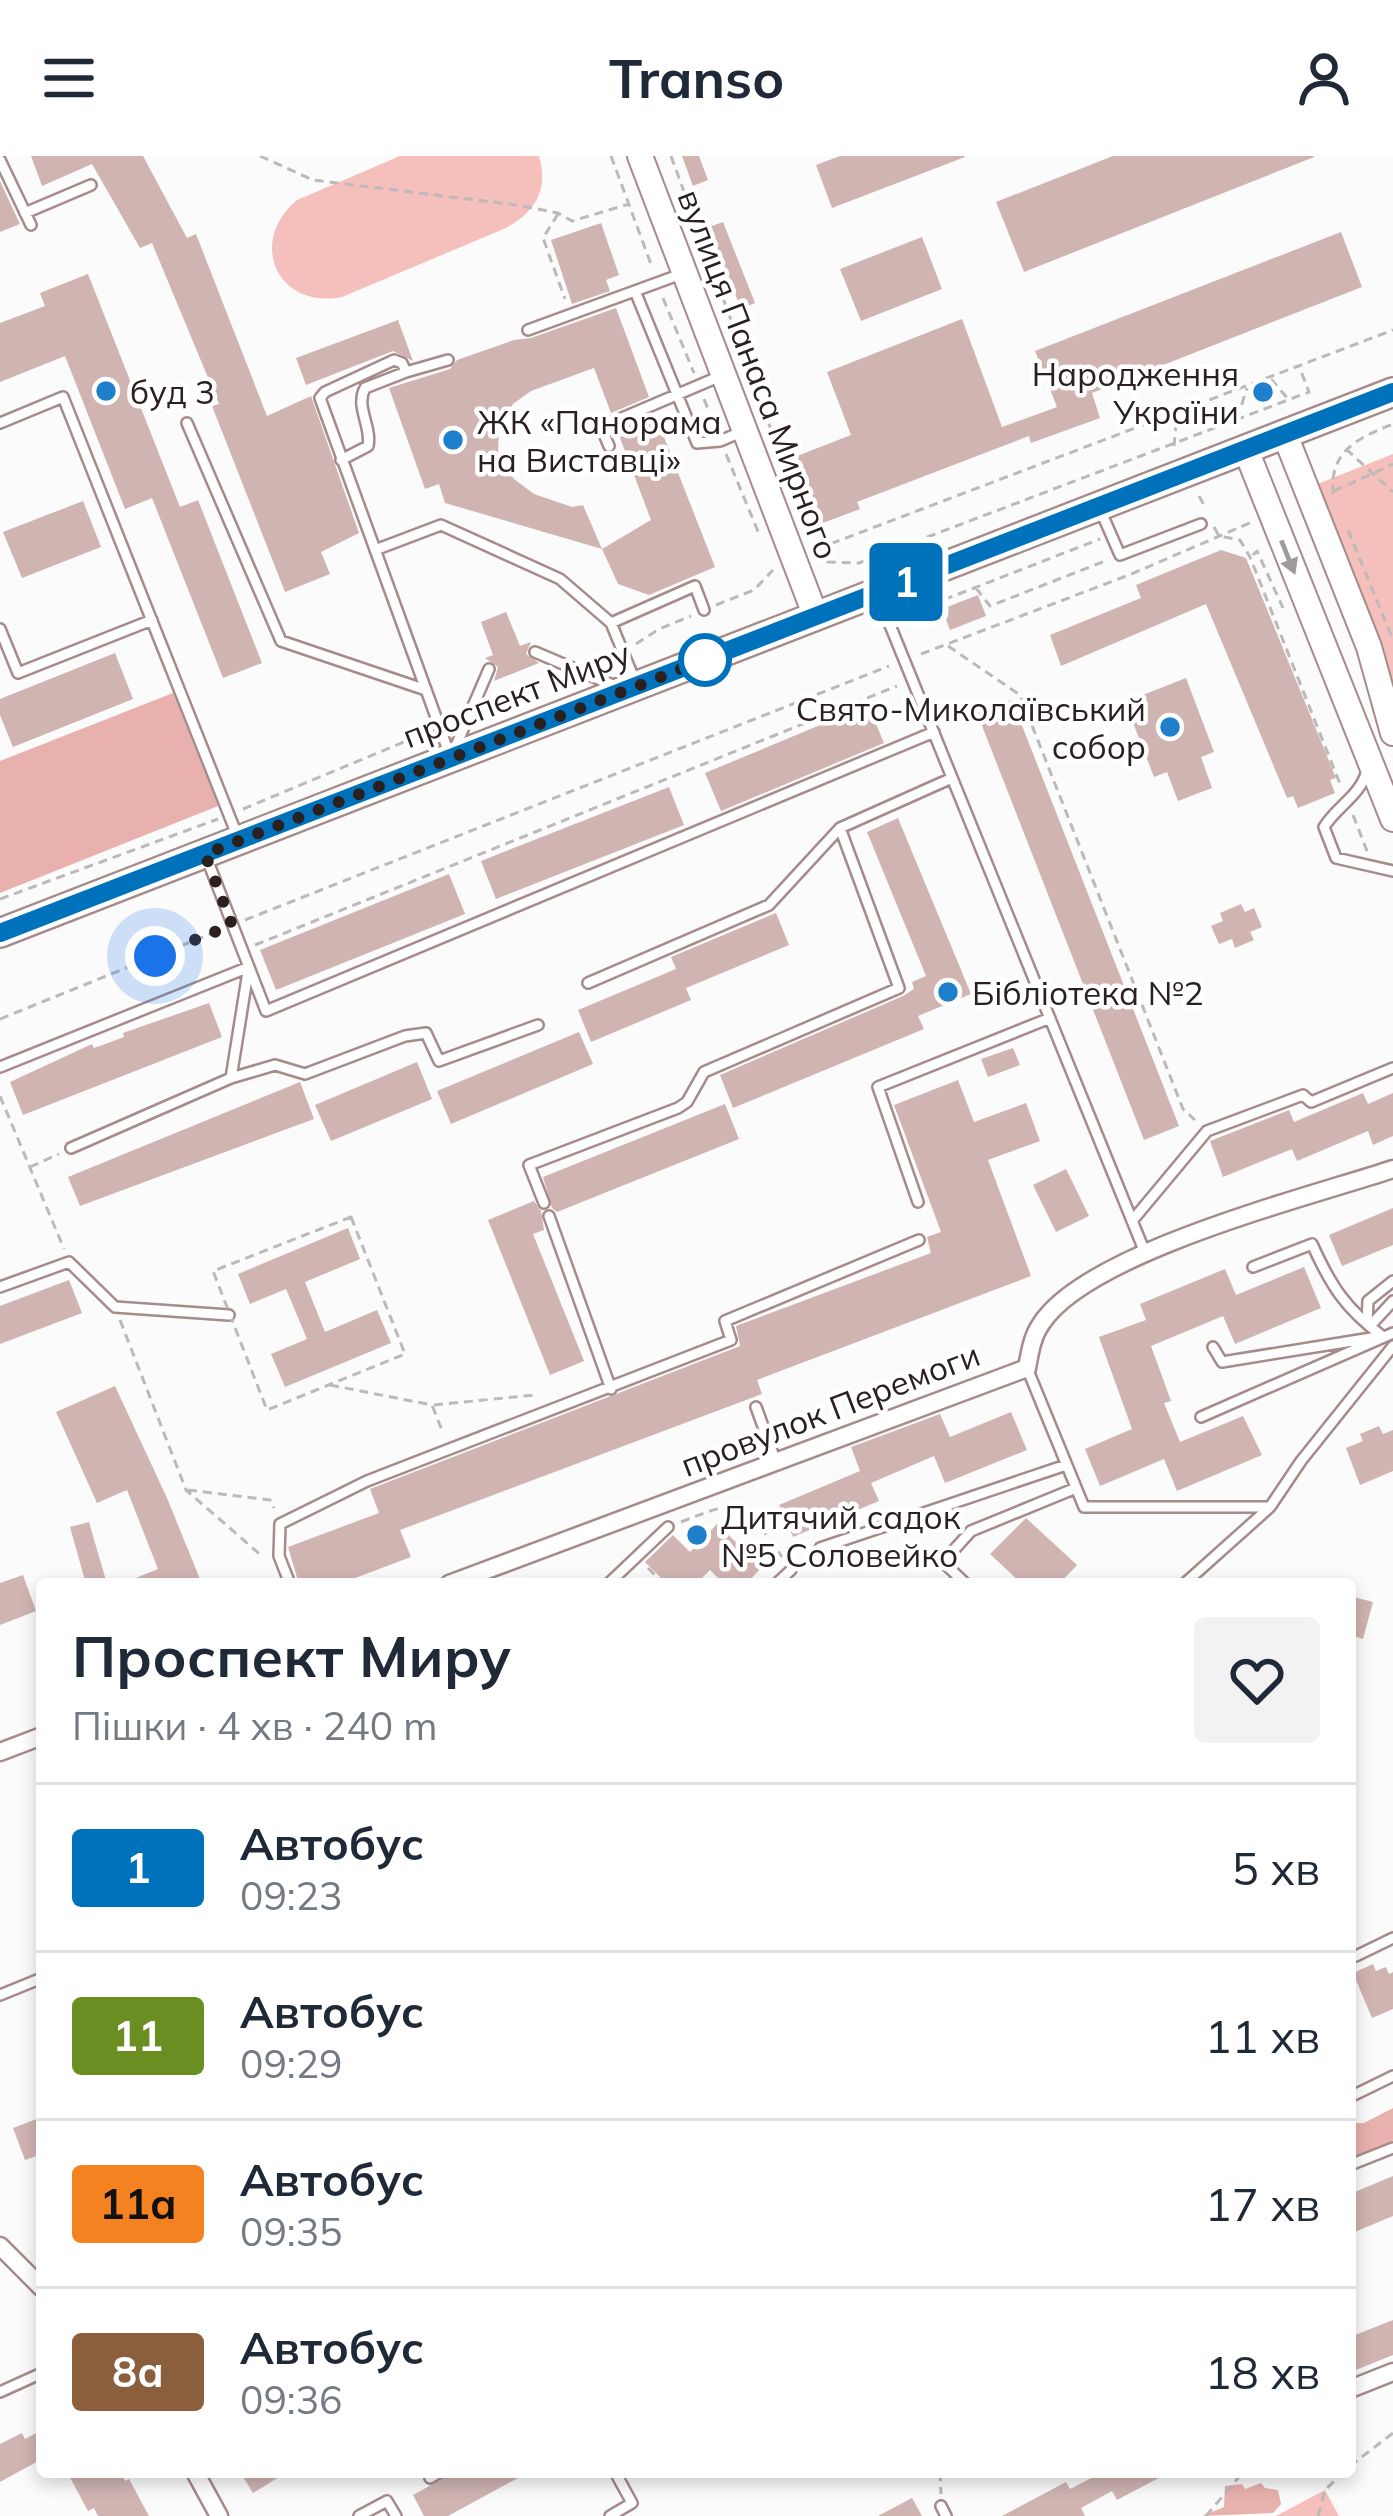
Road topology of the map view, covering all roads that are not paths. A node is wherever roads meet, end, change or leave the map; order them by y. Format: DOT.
graph roads {
  1 [pos="640,156"];
  2 [pos="0,160"];
  3 [pos="91,185"];
  4 [pos="25,213"];
  5 [pos="31,225"];
  6 [pos="684,273"];
  7 [pos="634,291"];
  8 [pos="528,330"];
  9 [pos="448,360"];
  10 [pos="406,372"];
  11 [pos="723,375"];
  12 [pos="1393,392"];
  13 [pos="677,394"];
  14 [pos="0,423"];
  15 [pos="187,423"];
  16 [pos="745,430"];
  17 [pos="1285,435"];
  18 [pos="609,446"];
  19 [pos="1246,450"];
  20 [pos="341,460"];
  21 [pos="1099,507"];
  22 [pos="1201,524"];
  23 [pos="375,550"];
  24 [pos="878,593"];
  25 [pos="704,610"];
  26 [pos="816,616"];
  27 [pos="152,620"];
  28 [pos="611,623"];
  29 [pos="0,629"];
  30 [pos="1381,643"];
  31 [pos="535,652"];
  32 [pos="1330,664"];
  33 [pos="489,669"];
  34 [pos="631,688"];
  35 [pos="426,690"];
  36 [pos="934,732"];
  37 [pos="1393,733"];
  38 [pos="451,758"];
  39 [pos="1369,759"];
  40 [pos="952,778"];
  41 [pos="1393,820"];
  42 [pos="234,828"];
  43 [pos="840,828"];
  44 [pos="205,854"];
  45 [pos="1393,872"];
  46 [pos="0,933"];
  47 [pos="249,967"];
  48 [pos="588,983"];
  49 [pos="1050,1018"];
  50 [pos="538,1024"];
  51 [pos="0,1067"];
  52 [pos="1393,1069"];
  53 [pos="231,1078"];
  54 [pos="71,1148"];
  55 [pos="1393,1169"];
  56 [pos="918,1202"];
  57 [pos="544,1203"];
  58 [pos="549,1216"];
  59 [pos="1132,1221"];
  60 [pos="919,1240"];
  61 [pos="1144,1250"];
  62 [pos="1252,1267"];
  63 [pos="1393,1281"];
  64 [pos="0,1287"];
  65 [pos="1393,1301"];
  66 [pos="229,1315"];
  67 [pos="1370,1326"];
  68 [pos="1388,1334"];
  69 [pos="1393,1346"];
  70 [pos="1214,1347"];
  71 [pos="1027,1368"];
  72 [pos="611,1389"];
  73 [pos="755,1408"];
  74 [pos="1201,1417"];
  75 [pos="776,1462"];
  76 [pos="1066,1465"];
  77 [pos="1076,1488"];
  78 [pos="1270,1507"];
  79 [pos="668,1527"];
  80 [pos="820,1548"];
  81 [pos="791,1570"];
  82 [pos="499,1575"];
  83 [pos="288,1578"];
  84 [pos="615,1578"];
  85 [pos="782,1578"];
  86 [pos="960,1578"];
  87 [pos="1191,1578"];
  88 [pos="36,1743"];
  89 [pos="0,1752"];
  90 [pos="1393,1938"];
  91 [pos="1356,1957"];
  92 [pos="36,1980"];
  93 [pos="0,1995"];
  94 [pos="1393,2075"];
  95 [pos="1356,2094"];
  96 [pos="1393,2147"];
  97 [pos="1356,2162"];
  98 [pos="0,2246"];
  99 [pos="36,2282"];
  100 [pos="1393,2372"];
  101 [pos="36,2376"];
  102 [pos="1356,2387"];
  103 [pos="0,2392"];
  104 [pos="198,2478"];
  105 [pos="618,2478"];
  106 [pos="219,2516"];
  107 [pos="359,2516"];
  108 [pos="396,2516"];
  109 [pos="610,2516"];
  1 -- 6 [label="main road, вулиця Панаса Мирного"];
  2 -- 4 [label="lane"];
  3 -- 4 [label="lane"];
  4 -- 5 [label="lane"];
  6 -- 7 [label="lane"];
  6 -- 11 [label="main road, вулиця Панаса Мирного"];
  7 -- 8 [label="lane"];
  7 -- 13 [label="lane"];
  9 -- 10 [label="lane"];
  10 -- 20 [label="lane"];
  10 -- 20 [label="lane"];
  11 -- 13 [label="lane"];
  11 -- 16 [label="main road, вулиця Панаса Мирного"];
  12 -- 17 [label="main road, проспект Миру"];
  13 -- 16 [label="lane"];
  13 -- 18 [label="lane"];
  14 -- 27 [label="lane"];
  15 -- 35 [label="lane"];
  16 -- 26 [label="main road, вулиця Панаса Мирного"];
  17 -- 19 [label="main road, проспект Миру"];
  17 -- 30 [label="main road"];
  19 -- 21 [label="main road, проспект Миру"];
  19 -- 32 [label="main road, one-way"];
  20 -- 23 [label="lane"];
  21 -- 22 [label="lane"];
  21 -- 24 [label="main road, проспект Миру"];
  23 -- 28 [label="lane"];
  23 -- 35 [label="lane"];
  24 -- 26 [label="main road, проспект Миру"];
  24 -- 36 [label="lane"];
  25 -- 28 [label="lane"];
  26 -- 34 [label="main road, проспект Миру"];
  27 -- 29 [label="lane"];
  27 -- 42 [label="lane"];
  28 -- 34 [label="lane"];
  30 -- 32 [label="main road"];
  30 -- 37 [label="main road"];
  31 -- 34 [label="lane"];
  32 -- 39 [label="main road"];
  33 -- 38 [label="lane"];
  34 -- 38 [label="main road, проспект Миру"];
  35 -- 38 [label="lane"];
  36 -- 40 [label="lane"];
  36 -- 47 [label="lane"];
  38 -- 42 [label="main road, проспект Миру"];
  39 -- 41 [label="main road"];
  39 -- 45 [label="lane"];
  40 -- 43 [label="lane"];
  40 -- 49 [label="lane"];
  42 -- 44 [label="main road, проспект Миру"];
  43 -- 48 [label="lane"];
  43 -- 57 [label="lane"];
  44 -- 46 [label="main road, проспект Миру"];
  44 -- 47 [label="lane"];
  47 -- 51 [label="lane"];
  47 -- 53 [label="lane"];
  49 -- 56 [label="lane"];
  49 -- 59 [label="lane"];
  50 -- 53 [label="lane"];
  52 -- 59 [label="lane"];
  53 -- 54 [label="lane"];
  55 -- 61 [label="street, провулок Перемоги"];
  58 -- 72 [label="lane"];
  59 -- 61 [label="lane"];
  60 -- 72 [label="lane"];
  61 -- 71 [label="street, провулок Перемоги"];
  62 -- 67 [label="lane"];
  63 -- 67 [label="lane"];
  64 -- 66 [label="lane"];
  65 -- 67 [label="lane"];
  67 -- 68 [label="lane"];
  68 -- 70 [label="lane"];
  68 -- 74 [label="lane"];
  69 -- 78 [label="lane"];
  71 -- 75 [label="street, провулок Перемоги"];
  71 -- 76 [label="lane"];
  72 -- 83 [label="lane"];
  73 -- 75 [label="lane"];
  75 -- 82 [label="street, провулок Перемоги"];
  76 -- 77 [label="lane"];
  76 -- 80 [label="lane"];
  77 -- 78 [label="lane"];
  77 -- 86 [label="lane"];
  78 -- 87 [label="lane"];
  79 -- 84 [label="lane"];
  81 -- 85 [label="lane"];
  88 -- 89 [label="street"];
  90 -- 91 [label="lane"];
  92 -- 93 [label="lane"];
  94 -- 95 [label="lane"];
  96 -- 97 [label="lane"];
  98 -- 99 [label="street"];
  100 -- 102 [label="street"];
  101 -- 103 [label="lane"];
  104 -- 106 [label="street"];
  105 -- 109 [label="lane"];
  107 -- 108 [label="lane"];
}
